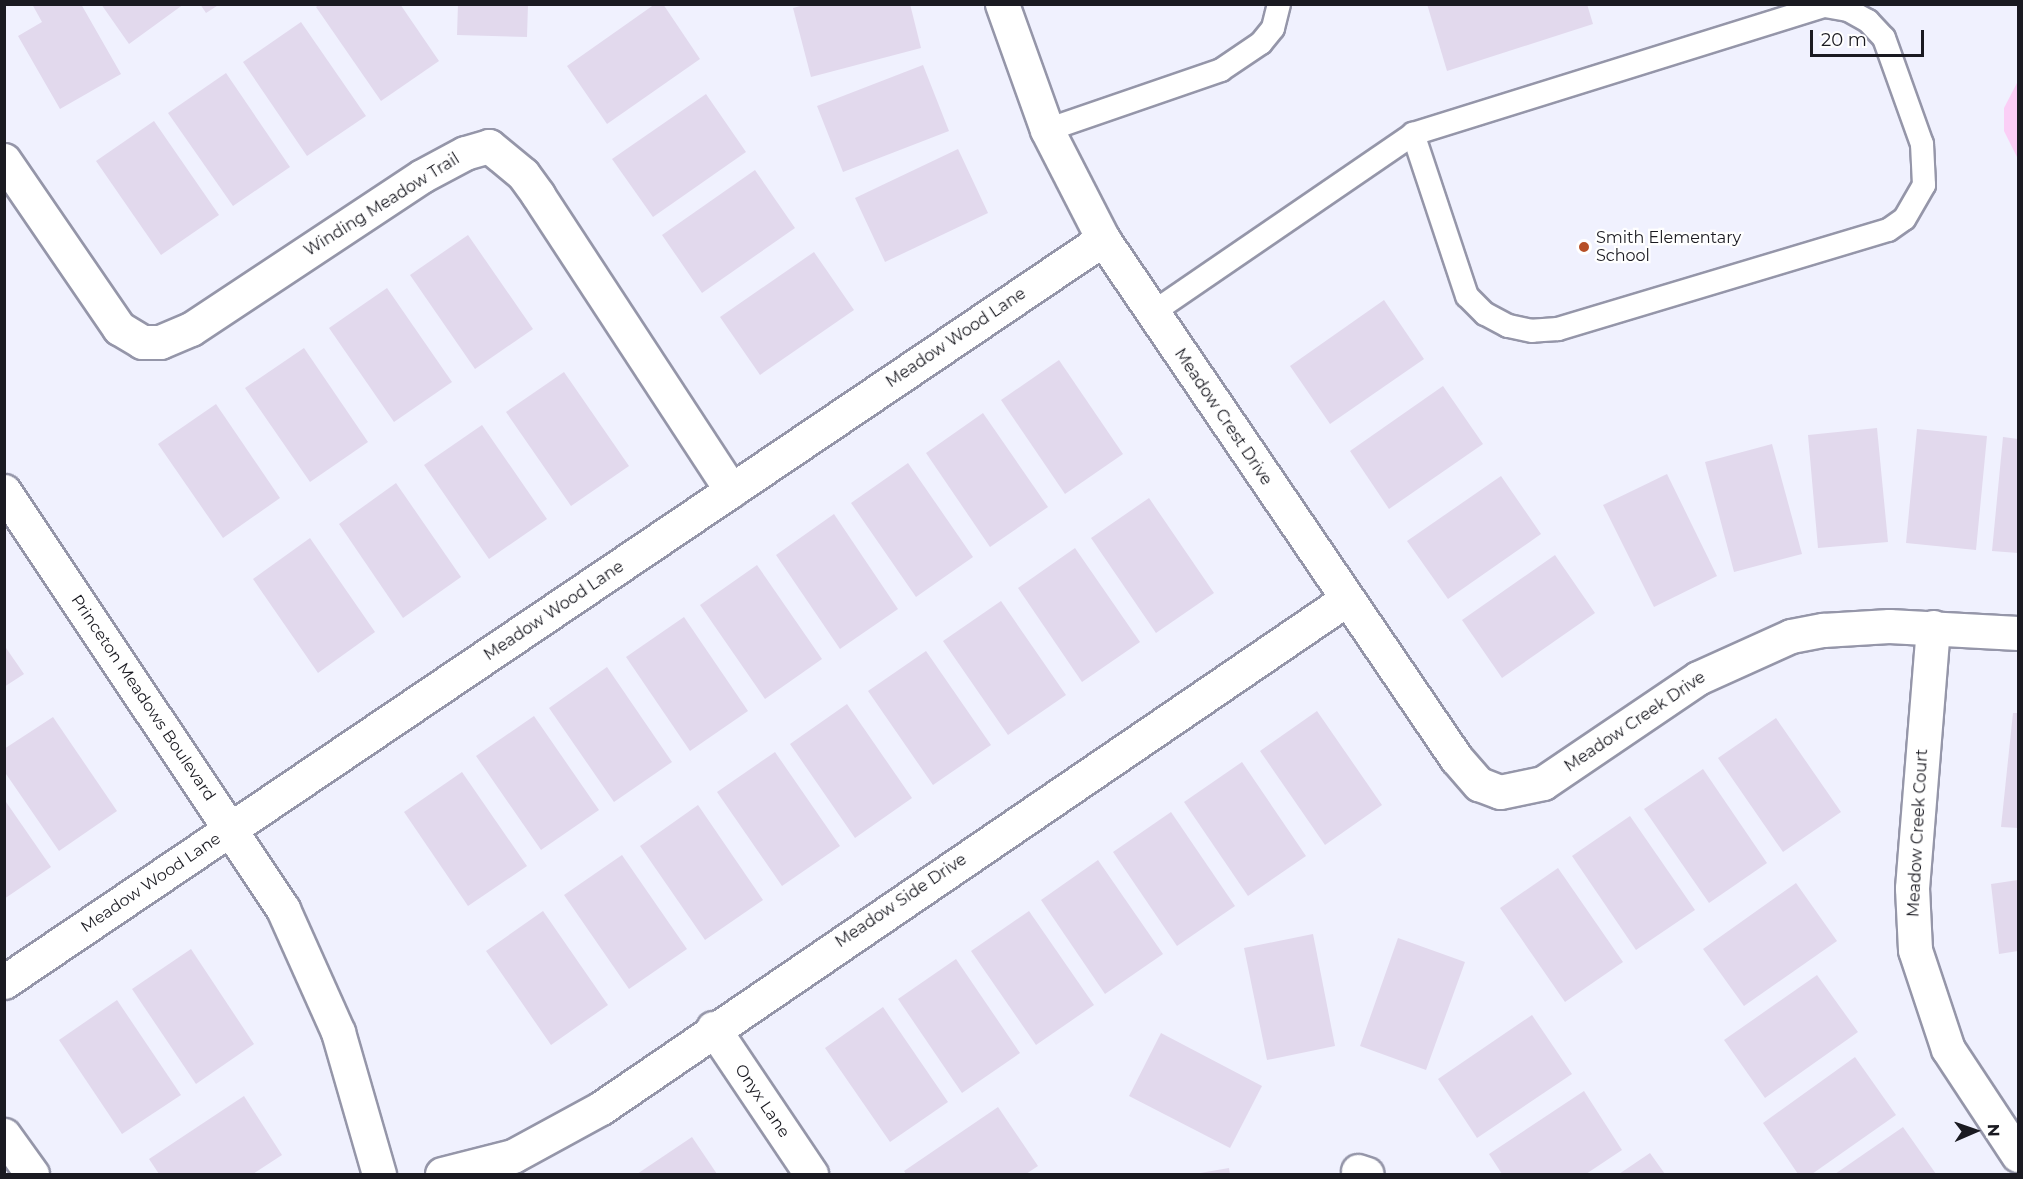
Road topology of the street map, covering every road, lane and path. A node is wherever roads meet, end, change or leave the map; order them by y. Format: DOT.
graph roads {
  1 [pos="1002,4"];
  2 [pos="1279,4"];
  3 [pos="1047,130"];
  4 [pos="1413,134"];
  5 [pos="4,160"];
  6 [pos="1103,239"];
  7 [pos="1152,313"];
  8 [pos="731,490"];
  9 [pos="4,491"];
  10 [pos="1347,599"];
  11 [pos="1933,627"];
  12 [pos="2019,633"];
  13 [pos="1500,792"];
  14 [pos="231,828"];
  15 [pos="4,982"];
  16 [pos="713,1028"];
  17 [pos="4,1135"];
  18 [pos="2019,1155"];
  19 [pos="32,1174"];
  20 [pos="379,1174"];
  21 [pos="442,1174"];
  22 [pos="811,1174"];
  1 -- 3 [label="street, Meadow Crest Drive"];
  2 -- 3 [label="lane"];
  3 -- 6 [label="street, Meadow Crest Drive"];
  4 -- 4 [label="lane"];
  4 -- 7 [label="lane"];
  5 -- 8 [label="street, Winding Meadow Trail"];
  6 -- 7 [label="street, Meadow Crest Drive"];
  6 -- 8 [label="street, Meadow Wood Lane"];
  7 -- 10 [label="street, Meadow Crest Drive"];
  8 -- 14 [label="street, Meadow Wood Lane"];
  9 -- 14 [label="street, Princeton Meadows Boulevard"];
  10 -- 13 [label="street, Meadow Crest Drive"];
  10 -- 16 [label="street, Meadow Side Drive"];
  11 -- 12 [label="street, Meadow Creek Drive"];
  11 -- 13 [label="street, Meadow Creek Drive"];
  11 -- 18 [label="street, Meadow Creek Court"];
  14 -- 15 [label="street, Meadow Wood Lane"];
  14 -- 20 [label="street, Princeton Meadows Boulevard"];
  16 -- 21 [label="street, Meadow Side Drive"];
  16 -- 22 [label="street, Onyx Lane"];
  17 -- 19 [label="street"];
}
